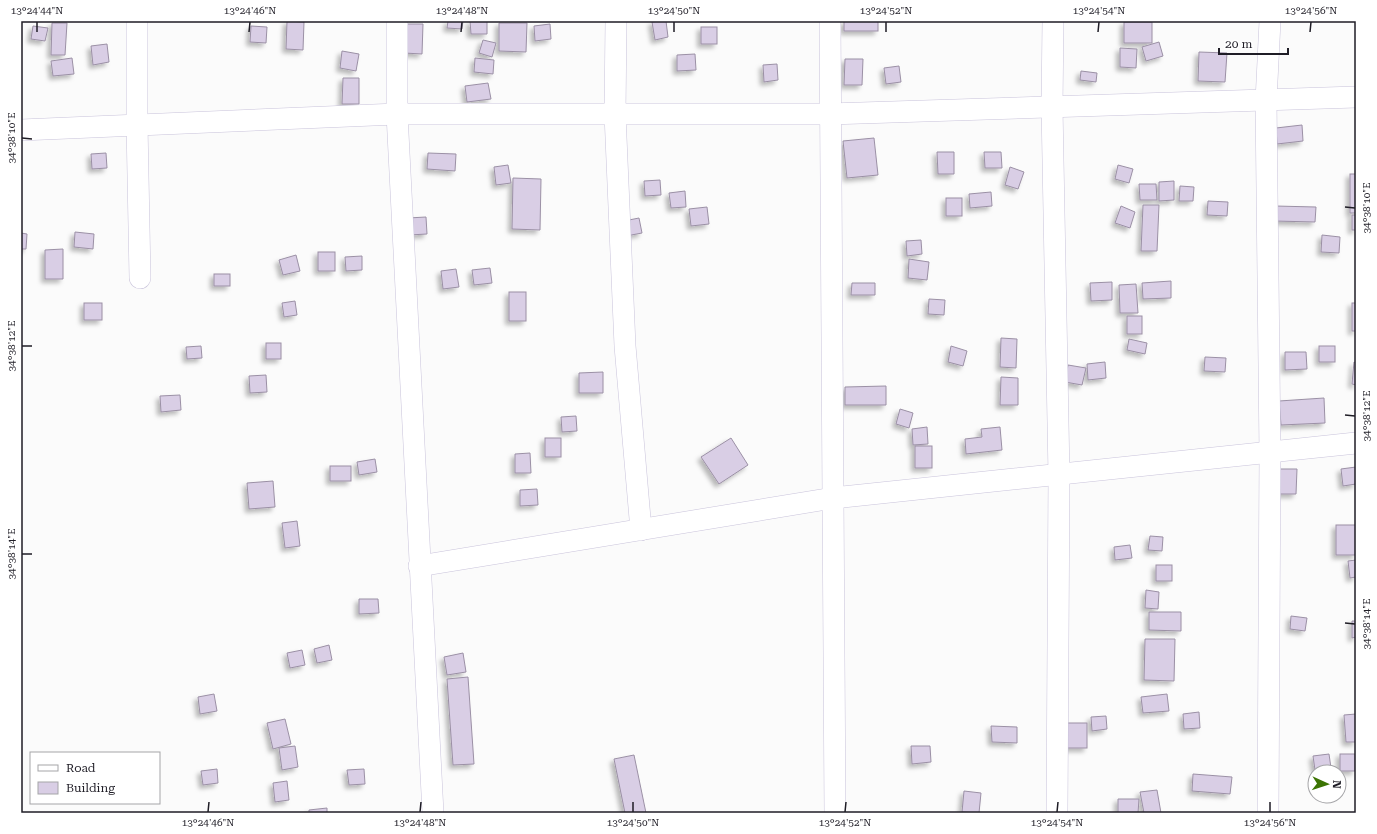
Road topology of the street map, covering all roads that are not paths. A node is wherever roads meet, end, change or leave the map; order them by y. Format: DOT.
graph roads {
  1 [pos="137,21"];
  2 [pos="396,21"];
  3 [pos="616,21"];
  4 [pos="830,21"];
  5 [pos="1053,21"];
  6 [pos="1270,21"];
  7 [pos="1356,97"];
  8 [pos="1266,101"];
  9 [pos="1052,108"];
  10 [pos="397,114"];
  11 [pos="615,114"];
  12 [pos="829,114"];
  13 [pos="137,124"];
  14 [pos="21,130"];
  15 [pos="140,278"];
  16 [pos="1356,443"];
  17 [pos="1270,453"];
  18 [pos="1059,475"];
  19 [pos="833,498"];
  20 [pos="641,530"];
  21 [pos="420,566"];
  22 [pos="433,813"];
  23 [pos="835,813"];
  24 [pos="1057,813"];
  25 [pos="1268,813"];
  1 -- 13 [label="street"];
  2 -- 10 [label="street"];
  3 -- 11 [label="street"];
  4 -- 12 [label="street"];
  5 -- 9 [label="street"];
  6 -- 8 [label="street"];
  7 -- 8 [label="street"];
  8 -- 9 [label="street"];
  8 -- 17 [label="street"];
  9 -- 12 [label="street"];
  9 -- 18 [label="street"];
  10 -- 11 [label="street"];
  10 -- 13 [label="street"];
  10 -- 21 [label="street"];
  11 -- 12 [label="street"];
  11 -- 20 [label="street"];
  12 -- 19 [label="street"];
  13 -- 14 [label="street"];
  13 -- 15 [label="street"];
  16 -- 17 [label="street"];
  17 -- 18 [label="street"];
  17 -- 25 [label="street"];
  18 -- 19 [label="street"];
  18 -- 24 [label="street"];
  19 -- 20 [label="street"];
  19 -- 23 [label="street"];
  20 -- 21 [label="street"];
  21 -- 22 [label="street"];
}
